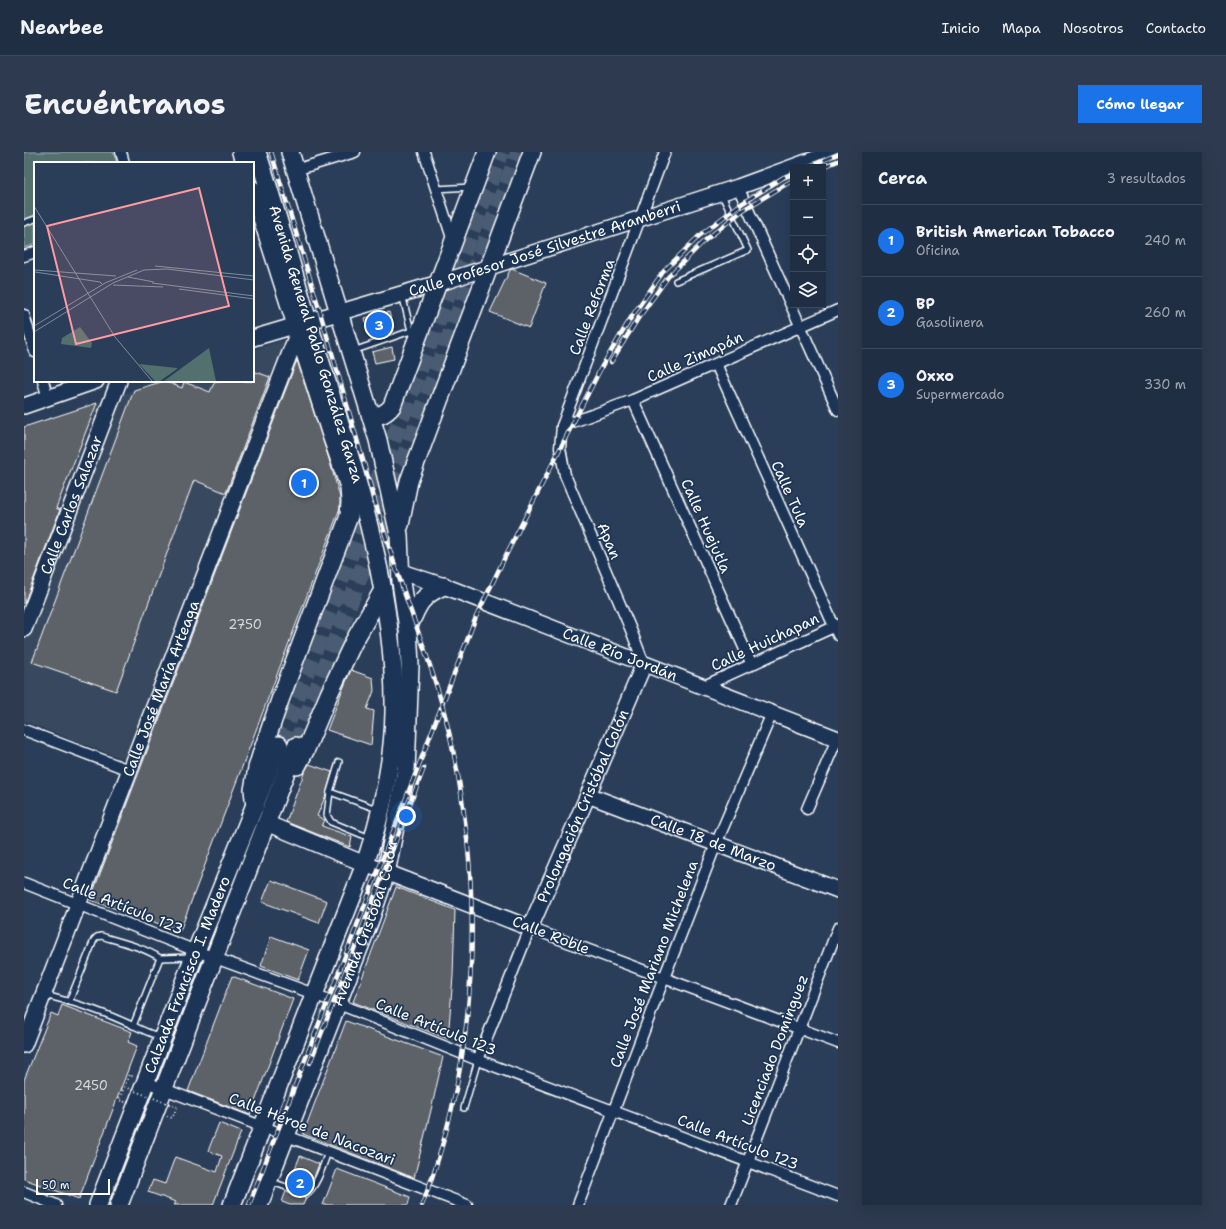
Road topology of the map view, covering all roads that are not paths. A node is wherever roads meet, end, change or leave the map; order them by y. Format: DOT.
graph roads {
  1 [pos="121,152"];
  2 [pos="241,152"];
  3 [pos="257,152"];
  4 [pos="290,152"];
  5 [pos="355,152"];
  6 [pos="424,152"];
  7 [pos="487,152"];
  8 [pos="532,152"];
  9 [pos="665,152"];
  10 [pos="834,152"];
  11 [pos="124,162"];
  12 [pos="244,162"];
  13 [pos="295,170"];
  14 [pos="474,187"];
  15 [pos="738,187"];
  16 [pos="436,189"];
  17 [pos="259,191"];
  18 [pos="720,192"];
  19 [pos="642,218"];
  20 [pos="34,219"];
  21 [pos="24,223"];
  22 [pos="453,242"];
  23 [pos="34,252"];
  24 [pos="24,256"];
  25 [pos="489,267"];
  26 [pos="676,281"];
  27 [pos="438,283"];
  28 [pos="402,294"];
  29 [pos="838,310"];
  30 [pos="340,313"];
  31 [pos="24,315"];
  32 [pos="301,327"];
  33 [pos="800,327"];
  34 [pos="416,329"];
  35 [pos="254,338"];
  36 [pos="34,349"];
  37 [pos="352,351"];
  38 [pos="716,364"];
  39 [pos="43,382"];
  40 [pos="93,382"];
  41 [pos="119,382"];
  42 [pos="48,398"];
  43 [pos="633,400"];
  44 [pos="24,406"];
  45 [pos="838,410"];
  46 [pos="371,416"];
  47 [pos="562,426"];
  48 [pos="378,440"];
  49 [pos="361,491"];
  50 [pos="399,535"];
  51 [pos="401,572"];
  52 [pos="444,586"];
  53 [pos="382,590"];
  54 [pos="24,629"];
  55 [pos="408,629"];
  56 [pos="837,629"];
  57 [pos="644,664"];
  58 [pos="752,665"];
  59 [pos="704,686"];
  60 [pos="772,713"];
  61 [pos="401,714"];
  62 [pos="24,730"];
  63 [pos="837,739"];
  64 [pos="340,762"];
  65 [pos="129,770"];
  66 [pos="282,782"];
  67 [pos="330,792"];
  68 [pos="588,795"];
  69 [pos="255,806"];
  70 [pos="807,809"];
  71 [pos="380,810"];
  72 [pos="266,823"];
  73 [pos="373,839"];
  74 [pos="716,844"];
  75 [pos="365,864"];
  76 [pos="386,873"];
  77 [pos="24,883"];
  78 [pos="838,890"];
  79 [pos="78,904"];
  80 [pos="530,928"];
  81 [pos="838,928"];
  82 [pos="195,954"];
  83 [pos="214,957"];
  84 [pos="160,958"];
  85 [pos="664,978"];
  86 [pos="44,994"];
  87 [pos="314,994"];
  88 [pos="69,1002"];
  89 [pos="337,1004"];
  90 [pos="133,1026"];
  91 [pos="799,1028"];
  92 [pos="163,1038"];
  93 [pos="25,1040"];
  94 [pos="838,1043"];
  95 [pos="478,1060"];
  96 [pos="146,1082"];
  97 [pos="164,1088"];
  98 [pos="464,1108"];
  99 [pos="613,1111"];
  100 [pos="263,1127"];
  101 [pos="286,1135"];
  102 [pos="328,1152"];
  103 [pos="748,1162"];
  104 [pos="269,1181"];
  105 [pos="24,1192"];
  106 [pos="838,1196"];
  107 [pos="56,1205"];
  108 [pos="98,1205"];
  109 [pos="119,1205"];
  110 [pos="232,1205"];
  111 [pos="260,1205"];
  112 [pos="467,1205"];
  113 [pos="578,1205"];
  114 [pos="731,1205"];
  1 -- 11 [label="street"];
  2 -- 12 [label="main road"];
  3 -- 17 [label="main road, Avenida General Pablo González Garza"];
  4 -- 13 [label="main road, Avenida General Pablo González Garza"];
  5 -- 13 [label="street"];
  6 -- 16 [label="street"];
  7 -- 14 [label="main road"];
  8 -- 25 [label="main road"];
  9 -- 19 [label="street, Calle Reforma"];
  10 -- 15 [label="street, Calle Profesor José Silvestre Aramberri"];
  13 -- 30 [label="main road, Avenida General Pablo González Garza"];
  14 -- 16 [label="lane"];
  14 -- 22 [label="main road"];
  15 -- 18 [label="street, Calle Profesor José Silvestre Aramberri"];
  15 -- 33 [label="street"];
  16 -- 22 [label="street"];
  17 -- 32 [label="main road, Avenida General Pablo González Garza"];
  18 -- 19 [label="street, Calle Profesor José Silvestre Aramberri"];
  18 -- 26 [label="lane"];
  19 -- 25 [label="street, Calle Profesor José Silvestre Aramberri"];
  19 -- 47 [label="street, Calle Reforma"];
  20 -- 21 [label="lane"];
  22 -- 27 [label="main road"];
  23 -- 24 [label="street"];
  25 -- 27 [label="street, Calle Profesor José Silvestre Aramberri"];
  25 -- 50 [label="main road"];
  27 -- 28 [label="street, Calle Profesor José Silvestre Aramberri"];
  27 -- 34 [label="main road"];
  28 -- 30 [label="street, Calle Profesor José Silvestre Aramberri"];
  28 -- 34 [label="lane"];
  29 -- 33 [label="street, Calle Zimapán"];
  30 -- 32 [label="street, Calle Profesor José Silvestre Aramberri"];
  30 -- 37 [label="main road, Avenida General Pablo González Garza"];
  31 -- 36 [label="street"];
  32 -- 35 [label="street, Calle Profesor José Silvestre Aramberri"];
  32 -- 49 [label="main road, Avenida General Pablo González Garza"];
  32 -- 65 [label="street, Calle José María Arteaga"];
  32 -- 69 [label="main road"];
  33 -- 38 [label="street, Calle Zimapán"];
  33 -- 45 [label="street"];
  34 -- 37 [label="lane"];
  34 -- 46 [label="main road"];
  37 -- 46 [label="main road, Avenida General Pablo González Garza"];
  38 -- 43 [label="street, Calle Zimapán"];
  38 -- 56 [label="street, Calle Tula"];
  39 -- 42 [label="street"];
  40 -- 42 [label="street"];
  41 -- 54 [label="street, Calle Carlos Salazar"];
  42 -- 44 [label="street"];
  43 -- 47 [label="street, Calle Zimapán"];
  43 -- 58 [label="street, Calle Huejutla"];
  46 -- 48 [label="main road, Avenida General Pablo González Garza"];
  47 -- 57 [label="street, Apan"];
  48 -- 50 [label="main road, Avenida Cristóbal Colón"];
  49 -- 53 [label="main road, Avenida Cristóbal Colón"];
  50 -- 51 [label="main road, Avenida Cristóbal Colón"];
  51 -- 52 [label="street, Calle Río Jordán"];
  51 -- 55 [label="main road, Avenida Cristóbal Colón"];
  52 -- 55 [label="main road"];
  52 -- 57 [label="street, Calle Río Jordán"];
  53 -- 61 [label="main road, Avenida Cristóbal Colón"];
  53 -- 66 [label="main road"];
  55 -- 61 [label="main road, Avenida Cristóbal Colón"];
  56 -- 58 [label="street, Calle Huichapan"];
  57 -- 59 [label="street, Calle Río Jordán"];
  57 -- 68 [label="street, Prolongación Cristóbal Colón"];
  58 -- 59 [label="street, Calle Huichapan"];
  59 -- 60 [label="street, Calle Río Jordán"];
  60 -- 63 [label="street, Calle Río Jordán"];
  60 -- 74 [label="street, Calle José Mariano Michelena"];
  61 -- 71 [label="main road, Avenida Cristóbal Colón"];
  61 -- 76 [label="main road, Avenida Cristóbal Colón"];
  62 -- 65 [label="street"];
  63 -- 70 [label="street"];
  64 -- 67 [label="lane"];
  65 -- 79 [label="street, Calle José María Arteaga"];
  66 -- 69 [label="main road, Calzada Francisco I. Madero"];
  66 -- 72 [label="main road, Calzada Francisco I. Madero"];
  67 -- 71 [label="lane"];
  67 -- 73 [label="lane"];
  68 -- 74 [label="street, Calle 18 de Marzo"];
  68 -- 80 [label="street, Prolongación Cristóbal Colón"];
  69 -- 82 [label="main road, Calzada Francisco I. Madero"];
  71 -- 73 [label="main road, Avenida Cristóbal Colón"];
  72 -- 75 [label="street, Calle Roble"];
  72 -- 83 [label="main road, Calzada Francisco I. Madero"];
  73 -- 75 [label="main road, Avenida Cristóbal Colón"];
  74 -- 78 [label="street, Calle 18 de Marzo"];
  74 -- 85 [label="street, Calle José Mariano Michelena"];
  75 -- 76 [label="street, Calle Roble"];
  75 -- 87 [label="main road, Avenida Cristóbal Colón"];
  76 -- 80 [label="street, Calle Roble"];
  76 -- 89 [label="main road, Avenida Cristóbal Colón"];
  77 -- 79 [label="street, Calle Artículo 123"];
  79 -- 82 [label="street, Calle Artículo 123"];
  79 -- 86 [label="street, Calle José María Arteaga"];
  80 -- 85 [label="street, Calle Roble"];
  80 -- 95 [label="street, Prolongación Cristóbal Colón"];
  81 -- 91 [label="street, Licenciado Dominguez"];
  82 -- 83 [label="street, Calle Artículo 123"];
  82 -- 84 [label="lane"];
  82 -- 92 [label="main road, Calzada Francisco I. Madero"];
  83 -- 87 [label="street, Calle Artículo 123"];
  83 -- 97 [label="main road, Calzada Francisco I. Madero"];
  84 -- 88 [label="lane"];
  84 -- 90 [label="lane"];
  85 -- 91 [label="street, Calle Roble"];
  85 -- 99 [label="street, Calle José Mariano Michelena"];
  86 -- 88 [label="lane"];
  86 -- 93 [label="street, Calle José María Arteaga"];
  87 -- 89 [label="street, Calle Artículo 123"];
  87 -- 100 [label="main road, Avenida Cristóbal Colón"];
  88 -- 90 [label="lane"];
  89 -- 95 [label="street, Calle Artículo 123"];
  89 -- 101 [label="main road, Avenida Cristóbal Colón"];
  90 -- 92 [label="lane"];
  91 -- 94 [label="street, Calle Roble"];
  91 -- 103 [label="street, Licenciado Dominguez"];
  92 -- 96 [label="main road, Calzada Francisco I. Madero"];
  95 -- 98 [label="lane"];
  95 -- 99 [label="street, Calle Artículo 123"];
  96 -- 97 [label="street, Calle Héroe de Nacozari"];
  96 -- 108 [label="main road, Calzada Francisco I. Madero"];
  97 -- 100 [label="street, Calle Héroe de Nacozari"];
  97 -- 109 [label="main road, Calzada Francisco I. Madero"];
  99 -- 103 [label="street, Calle Artículo 123"];
  99 -- 113 [label="street, Calle José Mariano Michelena"];
  100 -- 101 [label="street, Calle Héroe de Nacozari"];
  100 -- 110 [label="main road, Avenida Cristóbal Colón"];
  101 -- 102 [label="street, Calle Héroe de Nacozari"];
  101 -- 104 [label="main road, Avenida Cristóbal Colón"];
  102 -- 104 [label="lane"];
  102 -- 112 [label="street, Calle Héroe de Nacozari"];
  103 -- 106 [label="street, Calle Artículo 123"];
  103 -- 114 [label="street, Licenciado Dominguez"];
  104 -- 111 [label="main road, Avenida Cristóbal Colón"];
  105 -- 107 [label="street"];
}
